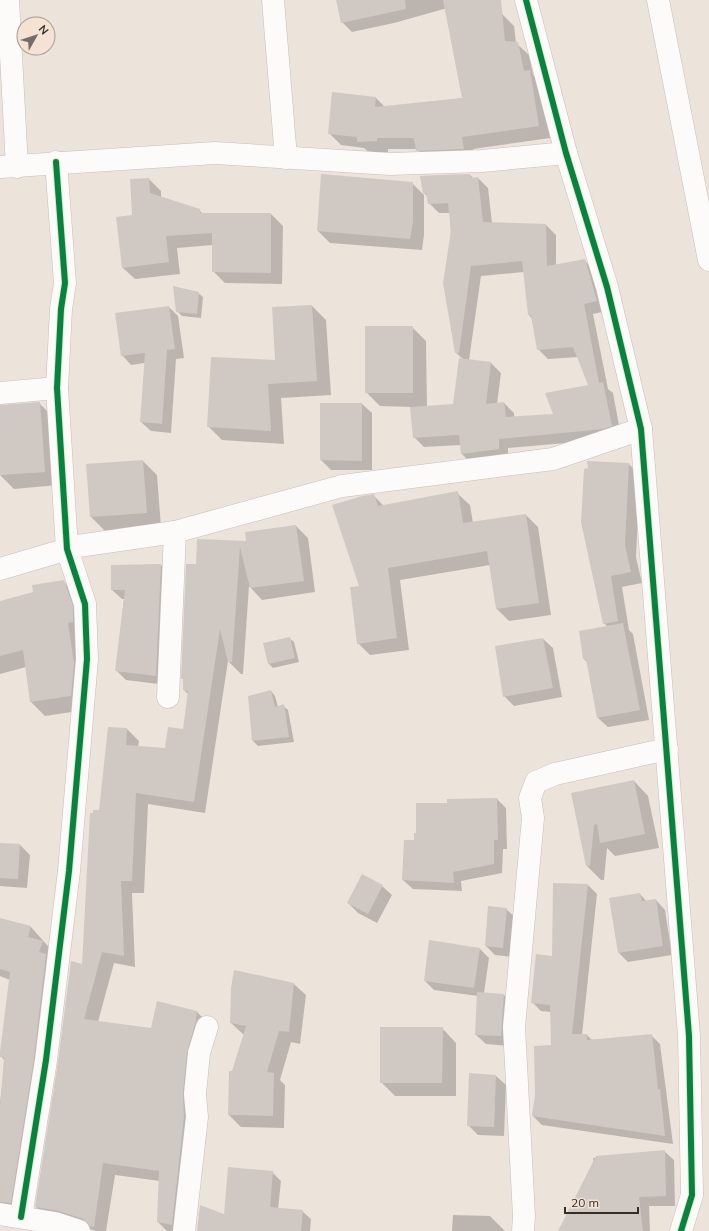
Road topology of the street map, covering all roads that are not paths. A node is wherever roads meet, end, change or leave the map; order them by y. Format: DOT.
graph roads {
  1 [pos="8,0"];
  2 [pos="273,0"];
  3 [pos="526,0"];
  4 [pos="658,0"];
  5 [pos="566,153"];
  6 [pos="286,158"];
  7 [pos="56,162"];
  8 [pos="8,167"];
  9 [pos="708,246"];
  10 [pos="56,388"];
  11 [pos="0,393"];
  12 [pos="641,428"];
  13 [pos="176,532"];
  14 [pos="67,549"];
  15 [pos="0,569"];
  16 [pos="168,696"];
  17 [pos="668,749"];
  18 [pos="207,1028"];
  19 [pos="0,1214"];
  20 [pos="21,1217"];
  21 [pos="79,1231"];
  22 [pos="184,1231"];
  23 [pos="523,1231"];
  24 [pos="681,1231"];
  1 -- 8 [label="street"];
  2 -- 6 [label="street"];
  3 -- 5 [label="street"];
  4 -- 9 [label="street"];
  5 -- 6 [label="street"];
  5 -- 12 [label="street"];
  6 -- 7 [label="street"];
  7 -- 8 [label="street"];
  7 -- 10 [label="street"];
  10 -- 11 [label="street"];
  10 -- 14 [label="street"];
  12 -- 13 [label="street"];
  12 -- 17 [label="street"];
  13 -- 14 [label="street"];
  13 -- 16 [label="street"];
  14 -- 15 [label="street"];
  14 -- 20 [label="street"];
  17 -- 23 [label="street"];
  17 -- 24 [label="street"];
  18 -- 22 [label="street"];
  19 -- 20 [label="street"];
  20 -- 21 [label="street"];
}
